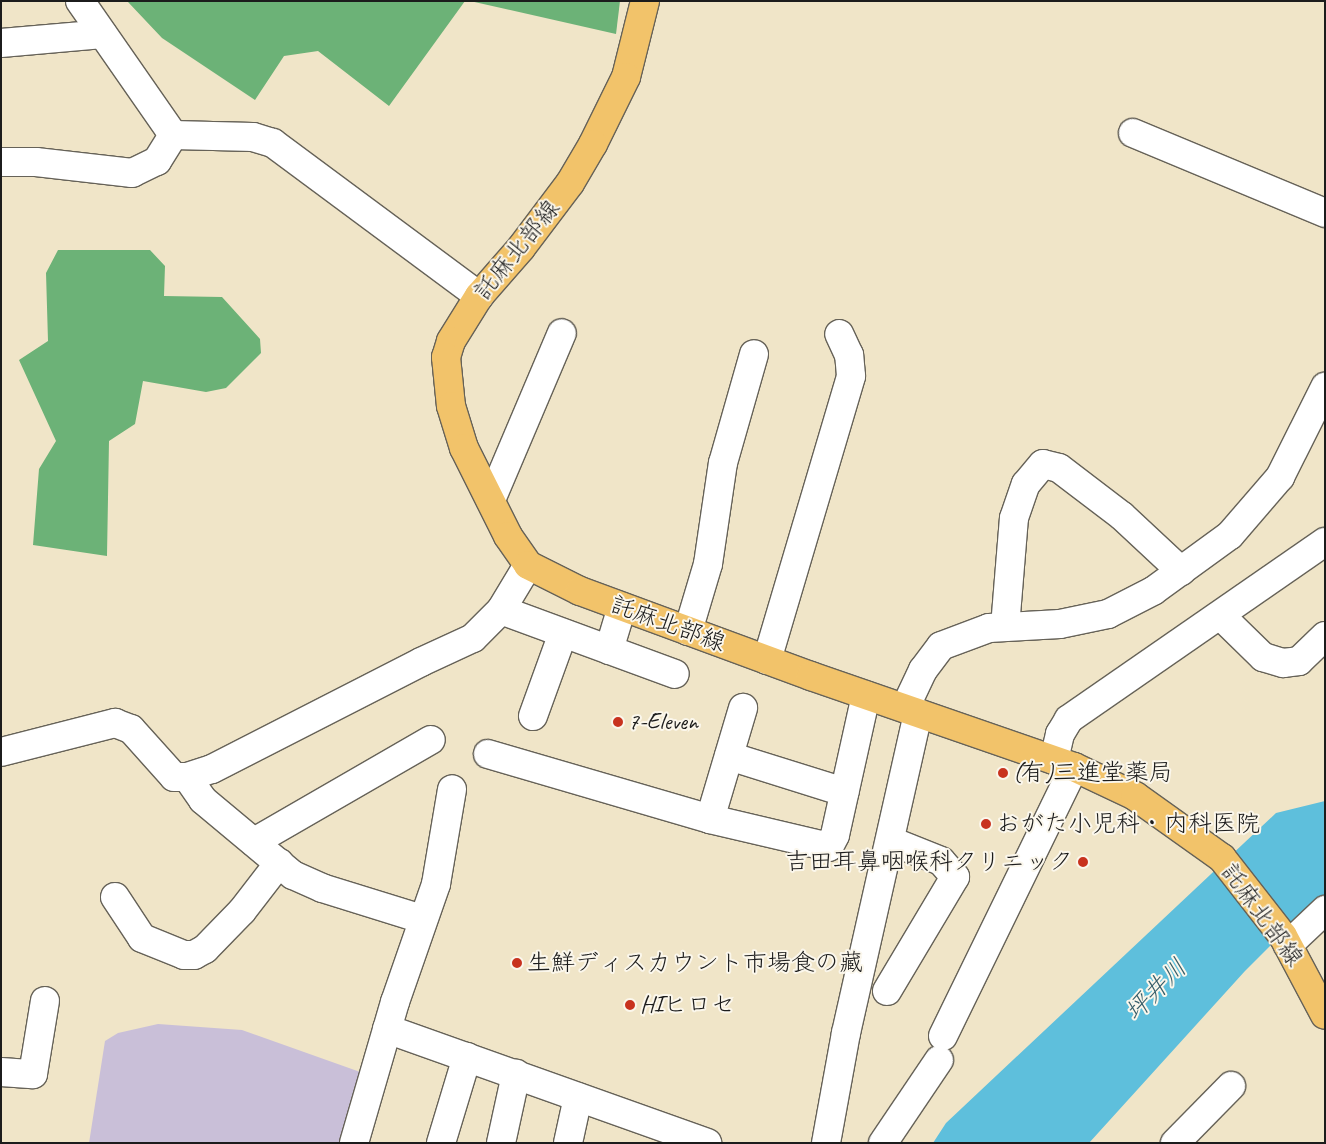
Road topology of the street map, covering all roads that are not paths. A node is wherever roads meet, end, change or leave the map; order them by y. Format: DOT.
graph roads {
  1 [pos="80,1"];
  2 [pos="645,1"];
  3 [pos="103,34"];
  4 [pos="1,43"];
  5 [pos="172,134"];
  6 [pos="1133,134"];
  7 [pos="1,162"];
  8 [pos="1325,213"];
  9 [pos="479,296"];
  10 [pos="562,333"];
  11 [pos="839,334"];
  12 [pos="754,354"];
  13 [pos="1325,387"];
  14 [pos="491,500"];
  15 [pos="1325,542"];
  16 [pos="528,566"];
  17 [pos="1181,571"];
  18 [pos="622,607"];
  19 [pos="501,610"];
  20 [pos="1221,616"];
  21 [pos="1005,628"];
  22 [pos="688,631"];
  23 [pos="563,633"];
  24 [pos="1325,636"];
  25 [pos="609,650"];
  26 [pos="767,660"];
  27 [pos="675,674"];
  28 [pos="866,695"];
  29 [pos="743,708"];
  30 [pos="912,710"];
  31 [pos="533,716"];
  32 [pos="431,740"];
  33 [pos="1,752"];
  34 [pos="488,754"];
  35 [pos="729,756"];
  36 [pos="1064,763"];
  37 [pos="187,777"];
  38 [pos="452,789"];
  39 [pos="844,792"];
  40 [pos="710,819"];
  41 [pos="891,841"];
  42 [pos="254,842"];
  43 [pos="279,863"];
  44 [pos="115,896"];
  45 [pos="1325,910"];
  46 [pos="422,919"];
  47 [pos="1286,941"];
  48 [pos="887,991"];
  49 [pos="45,1001"];
  50 [pos="1325,1015"];
  51 [pos="387,1028"];
  52 [pos="467,1057"];
  53 [pos="1,1072"];
  54 [pos="516,1074"];
  55 [pos="1231,1086"];
  56 [pos="578,1097"];
  57 [pos="644,1132"];
  58 [pos="354,1143"];
  59 [pos="441,1143"];
  60 [pos="501,1143"];
  61 [pos="568,1143"];
  62 [pos="707,1143"];
  63 [pos="826,1143"];
  64 [pos="883,1143"];
  65 [pos="1175,1143"];
  1 -- 3 [label="street"];
  2 -- 9 [label="main road, 託麻北部線"];
  3 -- 4 [label="street"];
  3 -- 5 [label="street"];
  5 -- 7 [label="street"];
  5 -- 9 [label="street"];
  6 -- 8 [label="street"];
  9 -- 14 [label="main road, 託麻北部線"];
  10 -- 14 [label="street"];
  11 -- 26 [label="street"];
  12 -- 22 [label="street"];
  13 -- 17 [label="street"];
  14 -- 16 [label="main road, 託麻北部線"];
  15 -- 20 [label="street"];
  16 -- 18 [label="main road, 託麻北部線"];
  16 -- 19 [label="street"];
  17 -- 21 [label="street"];
  17 -- 21 [label="street"];
  18 -- 22 [label="main road, 託麻北部線"];
  18 -- 25 [label="street"];
  19 -- 23 [label="street"];
  19 -- 37 [label="street"];
  20 -- 24 [label="street"];
  20 -- 36 [label="street"];
  21 -- 30 [label="street"];
  22 -- 26 [label="main road, 託麻北部線"];
  23 -- 25 [label="street"];
  23 -- 31 [label="street"];
  25 -- 27 [label="street"];
  26 -- 28 [label="main road, 託麻北部線"];
  28 -- 30 [label="main road, 託麻北部線"];
  28 -- 39 [label="street"];
  29 -- 35 [label="street"];
  30 -- 36 [label="main road, 託麻北部線"];
  30 -- 41 [label="street"];
  32 -- 42 [label="street"];
  33 -- 37 [label="street"];
  34 -- 40 [label="street"];
  35 -- 39 [label="street"];
  35 -- 40 [label="street"];
  36 -- 47 [label="main road, 託麻北部線"];
  36 -- 64 [label="street"];
  37 -- 42 [label="street"];
  38 -- 46 [label="street"];
  39 -- 40 [label="street"];
  41 -- 48 [label="street"];
  41 -- 63 [label="street"];
  42 -- 43 [label="street"];
  43 -- 44 [label="street"];
  43 -- 46 [label="street"];
  45 -- 47 [label="street"];
  46 -- 51 [label="street"];
  47 -- 50 [label="main road, 託麻北部線"];
  49 -- 53 [label="street"];
  51 -- 52 [label="street"];
  51 -- 58 [label="street"];
  52 -- 54 [label="street"];
  52 -- 59 [label="street"];
  54 -- 56 [label="street"];
  54 -- 60 [label="street"];
  55 -- 65 [label="street"];
  56 -- 57 [label="street"];
  56 -- 61 [label="street"];
  57 -- 62 [label="street"];
}
